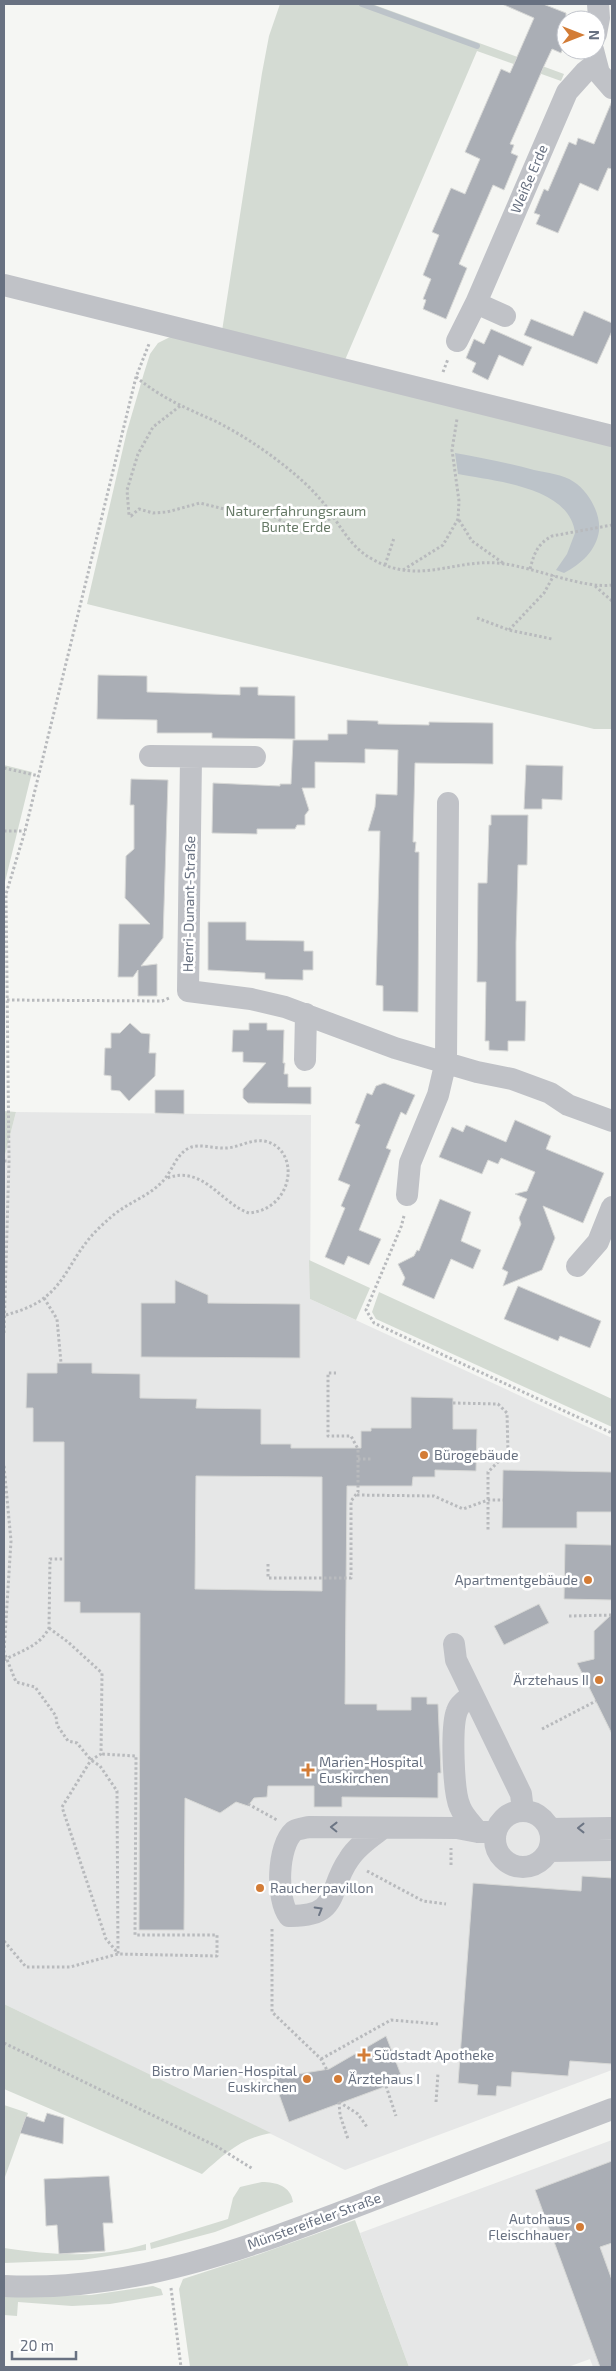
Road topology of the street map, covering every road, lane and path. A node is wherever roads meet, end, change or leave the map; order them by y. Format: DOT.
graph roads {
  1 [pos="592,60"];
  2 [pos="595,60"];
  3 [pos="612,88"];
  4 [pos="4,285"];
  5 [pos="476,303"];
  6 [pos="505,316"];
  7 [pos="159,323"];
  8 [pos="457,341"];
  9 [pos="136,377"];
  10 [pos="434,392"];
  11 [pos="466,400"];
  12 [pos="180,406"];
  13 [pos="612,436"];
  14 [pos="334,517"];
  15 [pos="458,519"];
  16 [pos="612,526"];
  17 [pos="394,538"];
  18 [pos="505,564"];
  19 [pos="385,565"];
  20 [pos="402,570"];
  21 [pos="530,570"];
  22 [pos="554,575"];
  23 [pos="612,585"];
  24 [pos="594,586"];
  25 [pos="612,601"];
  26 [pos="477,618"];
  27 [pos="509,630"];
  28 [pos="552,639"];
  29 [pos="150,756"];
  30 [pos="191,757"];
  31 [pos="254,757"];
  32 [pos="4,768"];
  33 [pos="38,776"];
  34 [pos="448,803"];
  35 [pos="4,831"];
  36 [pos="25,831"];
  37 [pos="188,990"];
  38 [pos="7,1000"];
  39 [pos="306,1014"];
  40 [pos="305,1060"];
  41 [pos="446,1061"];
  42 [pos="612,1121"];
  43 [pos="4,1161"];
  44 [pos="9,1161"];
  45 [pos="167,1178"];
  46 [pos="407,1195"];
  47 [pos="612,1207"];
  48 [pos="577,1266"];
  49 [pos="44,1298"];
  50 [pos="6,1315"];
  51 [pos="4,1333"];
  52 [pos="61,1363"];
  53 [pos="336,1373"];
  54 [pos="453,1403"];
  55 [pos="612,1433"];
  56 [pos="358,1459"];
  57 [pos="371,1459"];
  58 [pos="4,1466"];
  59 [pos="357,1496"];
  60 [pos="488,1500"];
  61 [pos="503,1500"];
  62 [pos="488,1530"];
  63 [pos="64,1559"];
  64 [pos="268,1564"];
  65 [pos="612,1615"];
  66 [pos="570,1616"];
  67 [pos="49,1628"];
  68 [pos="454,1644"];
  69 [pos="5,1659"];
  70 [pos="473,1695"];
  71 [pos="596,1701"];
  72 [pos="542,1729"];
  73 [pos="101,1754"];
  74 [pos="91,1760"];
  75 [pos="523,1810"];
  76 [pos="383,1828"];
  77 [pos="612,1828"];
  78 [pos="487,1832"];
  79 [pos="549,1840"];
  80 [pos="612,1850"];
  81 [pos="272,1920"];
  82 [pos="4,1941"];
  83 [pos="118,1954"];
  84 [pos="438,2024"];
  85 [pos="4,2043"];
  86 [pos="321,2059"];
  87 [pos="326,2070"];
  88 [pos="438,2073"];
  89 [pos="386,2086"];
  90 [pos="436,2102"];
  91 [pos="612,2109"];
  92 [pos="396,2116"];
  93 [pos="367,2127"];
  94 [pos="348,2139"];
  95 [pos="253,2169"];
  96 [pos="4,2286"];
  97 [pos="173,2302"];
  98 [pos="181,2367"];
  1 -- 5 [label="street, Weiße Erde"];
  2 -- 3 [label="street, Weiße Erde"];
  4 -- 7 [label="street"];
  5 -- 6 [label="street"];
  5 -- 8 [label="street, Weiße Erde"];
  7 -- 9 [label="path"];
  7 -- 10 [label="street"];
  8 -- 10 [label="path"];
  9 -- 12 [label="path"];
  9 -- 33 [label="path"];
  10 -- 11 [label="street"];
  11 -- 13 [label="street"];
  11 -- 15 [label="path"];
  12 -- 14 [label="path"];
  12 -- 14 [label="path"];
  14 -- 19 [label="path"];
  15 -- 18 [label="path"];
  15 -- 20 [label="path"];
  16 -- 21 [label="path"];
  17 -- 19 [label="path"];
  18 -- 20 [label="path"];
  18 -- 21 [label="path"];
  19 -- 20 [label="path"];
  21 -- 22 [label="path"];
  22 -- 24 [label="path"];
  22 -- 27 [label="path"];
  23 -- 24 [label="path"];
  24 -- 25 [label="path"];
  26 -- 27 [label="path"];
  27 -- 28 [label="path"];
  29 -- 30 [label="street"];
  30 -- 31 [label="street"];
  30 -- 37 [label="street, Henri-Dunant-Straße"];
  32 -- 33 [label="path"];
  33 -- 36 [label="path"];
  34 -- 41 [label="street"];
  35 -- 36 [label="path"];
  36 -- 38 [label="path"];
  37 -- 38 [label="path"];
  37 -- 39 [label="street, Henri-Dunant-Straße"];
  38 -- 44 [label="path"];
  39 -- 40 [label="street"];
  39 -- 41 [label="street, Henri-Dunant-Straße"];
  41 -- 42 [label="street, Henri-Dunant-Straße"];
  41 -- 46 [label="street"];
  43 -- 44 [label="path"];
  44 -- 50 [label="path"];
  45 -- 45 [label="path"];
  45 -- 49 [label="path"];
  46 -- 55 [label="path"];
  47 -- 48 [label="street"];
  49 -- 50 [label="path"];
  49 -- 52 [label="path"];
  50 -- 51 [label="path"];
  53 -- 56 [label="path"];
  54 -- 60 [label="path"];
  56 -- 57 [label="path"];
  56 -- 59 [label="path"];
  58 -- 69 [label="path"];
  59 -- 60 [label="path"];
  59 -- 64 [label="path"];
  60 -- 61 [label="path"];
  60 -- 62 [label="path"];
  63 -- 67 [label="path"];
  65 -- 66 [label="path"];
  67 -- 69 [label="path"];
  67 -- 73 [label="path"];
  68 -- 70 [label="street"];
  69 -- 74 [label="path"];
  70 -- 75 [label="street"];
  70 -- 78 [label="street"];
  71 -- 72 [label="path"];
  73 -- 74 [label="path"];
  73 -- 83 [label="path"];
  74 -- 83 [label="path"];
  74 -- 83 [label="path"];
  75 -- 78 [label="street"];
  75 -- 79 [label="street"];
  76 -- 76 [label="street, one-way"];
  76 -- 78 [label="street"];
  77 -- 79 [label="street, one-way"];
  78 -- 79 [label="street"];
  79 -- 80 [label="street"];
  81 -- 86 [label="path"];
  82 -- 83 [label="path"];
  84 -- 86 [label="path"];
  85 -- 95 [label="path"];
  86 -- 87 [label="path"];
  88 -- 90 [label="path"];
  89 -- 92 [label="path"];
  91 -- 96 [label="street, Münstereifeler Straße"];
  93 -- 94 [label="path"];
  97 -- 98 [label="path"];
}
